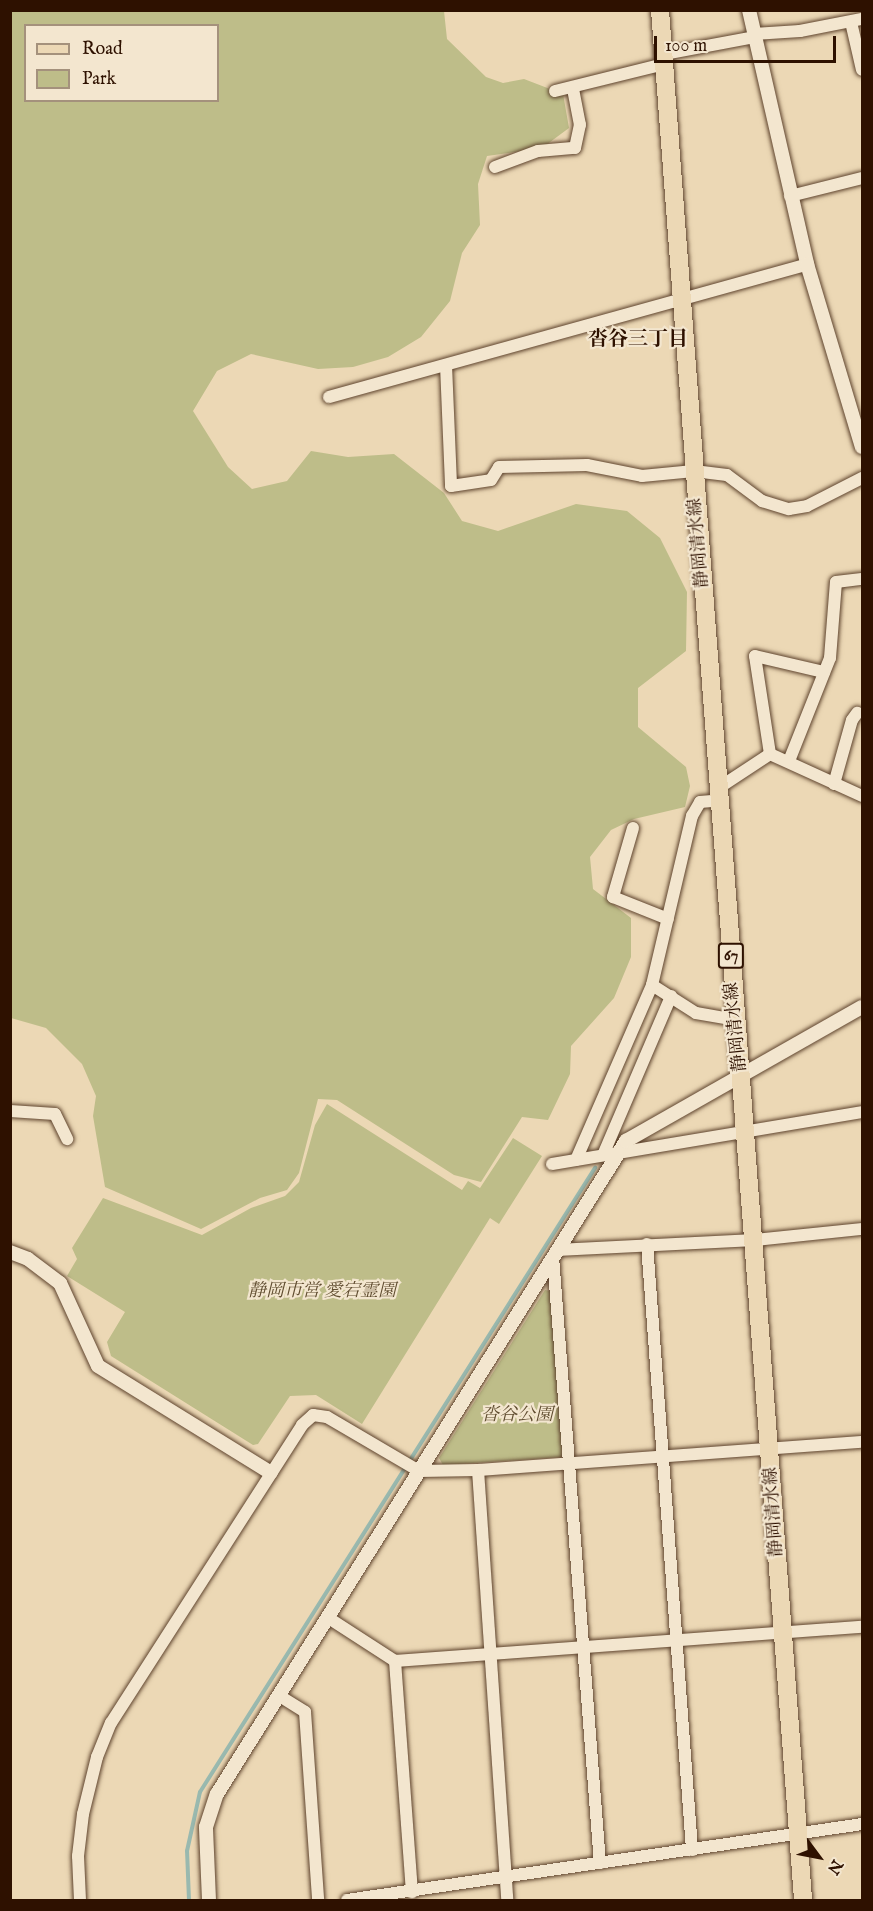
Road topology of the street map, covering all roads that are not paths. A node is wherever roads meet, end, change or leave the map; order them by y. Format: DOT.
graph roads {
  1 [pos="660,10"];
  2 [pos="749,10"];
  3 [pos="857,20"];
  4 [pos="754,35"];
  5 [pos="664,59"];
  6 [pos="862,70"];
  7 [pos="573,88"];
  8 [pos="555,92"];
  9 [pos="495,167"];
  10 [pos="862,178"];
  11 [pos="790,196"];
  12 [pos="807,264"];
  13 [pos="682,301"];
  14 [pos="446,365"];
  15 [pos="329,397"];
  16 [pos="859,421"];
  17 [pos="862,447"];
  18 [pos="694,471"];
  19 [pos="862,478"];
  20 [pos="862,579"];
  21 [pos="824,672"];
  22 [pos="857,713"];
  23 [pos="770,754"];
  24 [pos="789,761"];
  25 [pos="834,784"];
  26 [pos="720,793"];
  27 [pos="862,796"];
  28 [pos="633,828"];
  29 [pos="668,919"];
  30 [pos="652,985"];
  31 [pos="671,996"];
  32 [pos="862,1007"];
  33 [pos="735,1020"];
  34 [pos="742,1076"];
  35 [pos="10,1111"];
  36 [pos="862,1112"];
  37 [pos="746,1130"];
  38 [pos="67,1139"];
  39 [pos="619,1152"];
  40 [pos="603,1155"];
  41 [pos="576,1160"];
  42 [pos="552,1164"];
  43 [pos="862,1229"];
  44 [pos="755,1240"];
  45 [pos="647,1244"];
  46 [pos="10,1252"];
  47 [pos="555,1254"];
  48 [pos="862,1442"];
  49 [pos="770,1450"];
  50 [pos="663,1455"];
  51 [pos="569,1463"];
  52 [pos="416,1469"];
  53 [pos="477,1470"];
  54 [pos="272,1473"];
  55 [pos="327,1617"];
  56 [pos="862,1627"];
  57 [pos="783,1632"];
  58 [pos="677,1641"];
  59 [pos="583,1647"];
  60 [pos="490,1654"];
  61 [pos="395,1661"];
  62 [pos="278,1695"];
  63 [pos="862,1824"];
  64 [pos="797,1836"];
  65 [pos="692,1850"];
  66 [pos="600,1863"];
  67 [pos="506,1877"];
  68 [pos="411,1892"];
  69 [pos="80,1900"];
  70 [pos="209,1900"];
  71 [pos="318,1900"];
  72 [pos="347,1900"];
  73 [pos="507,1900"];
  74 [pos="803,1900"];
  1 -- 5 [label="main road, 静岡清水線 / 67"];
  2 -- 4 [label="street"];
  3 -- 4 [label="street"];
  3 -- 6 [label="street"];
  4 -- 5 [label="street"];
  4 -- 11 [label="street"];
  5 -- 7 [label="street"];
  5 -- 13 [label="main road, 静岡清水線 / 67"];
  7 -- 8 [label="street"];
  7 -- 9 [label="street"];
  10 -- 11 [label="street"];
  11 -- 12 [label="street"];
  12 -- 13 [label="street"];
  12 -- 16 [label="street"];
  13 -- 14 [label="street"];
  13 -- 18 [label="main road, 静岡清水線 / 67"];
  14 -- 15 [label="street"];
  14 -- 18 [label="street"];
  16 -- 17 [label="street"];
  18 -- 19 [label="street"];
  18 -- 26 [label="main road, 静岡清水線 / 67"];
  20 -- 21 [label="street"];
  21 -- 23 [label="street"];
  21 -- 24 [label="street"];
  22 -- 25 [label="street"];
  23 -- 24 [label="street"];
  23 -- 26 [label="street"];
  24 -- 25 [label="street"];
  25 -- 27 [label="street"];
  26 -- 29 [label="street"];
  26 -- 33 [label="main road, 静岡清水線 / 67"];
  28 -- 29 [label="street"];
  29 -- 30 [label="street"];
  30 -- 31 [label="street"];
  30 -- 41 [label="street"];
  31 -- 33 [label="street"];
  31 -- 40 [label="street"];
  32 -- 34 [label="street"];
  33 -- 34 [label="main road, 静岡清水線 / 67"];
  34 -- 37 [label="main road, 静岡清水線 / 67"];
  34 -- 39 [label="street"];
  35 -- 38 [label="street"];
  36 -- 37 [label="street"];
  37 -- 39 [label="street"];
  37 -- 44 [label="main road, 静岡清水線 / 67"];
  39 -- 40 [label="street"];
  39 -- 47 [label="street"];
  40 -- 41 [label="street"];
  41 -- 42 [label="street"];
  43 -- 44 [label="street"];
  44 -- 45 [label="street"];
  44 -- 49 [label="main road, 静岡清水線 / 67"];
  45 -- 47 [label="street"];
  45 -- 50 [label="street"];
  46 -- 54 [label="street"];
  47 -- 51 [label="street"];
  47 -- 52 [label="street"];
  48 -- 49 [label="street"];
  49 -- 50 [label="street"];
  49 -- 57 [label="main road, 静岡清水線 / 67"];
  50 -- 51 [label="street"];
  50 -- 58 [label="street"];
  51 -- 53 [label="street"];
  51 -- 59 [label="street"];
  52 -- 53 [label="street"];
  52 -- 54 [label="street"];
  52 -- 55 [label="street"];
  53 -- 60 [label="street"];
  54 -- 69 [label="street"];
  55 -- 61 [label="street"];
  55 -- 62 [label="street"];
  56 -- 57 [label="street"];
  57 -- 58 [label="street"];
  57 -- 64 [label="main road, 静岡清水線 / 67"];
  58 -- 59 [label="street"];
  58 -- 65 [label="street"];
  59 -- 60 [label="street"];
  59 -- 66 [label="street"];
  60 -- 61 [label="street"];
  60 -- 67 [label="street"];
  61 -- 68 [label="street"];
  62 -- 70 [label="street"];
  62 -- 71 [label="street"];
  63 -- 64 [label="street"];
  64 -- 65 [label="street"];
  64 -- 74 [label="main road, 静岡清水線 / 67"];
  65 -- 66 [label="street"];
  66 -- 67 [label="street"];
  67 -- 68 [label="street"];
  67 -- 73 [label="street"];
  68 -- 72 [label="street"];
}
